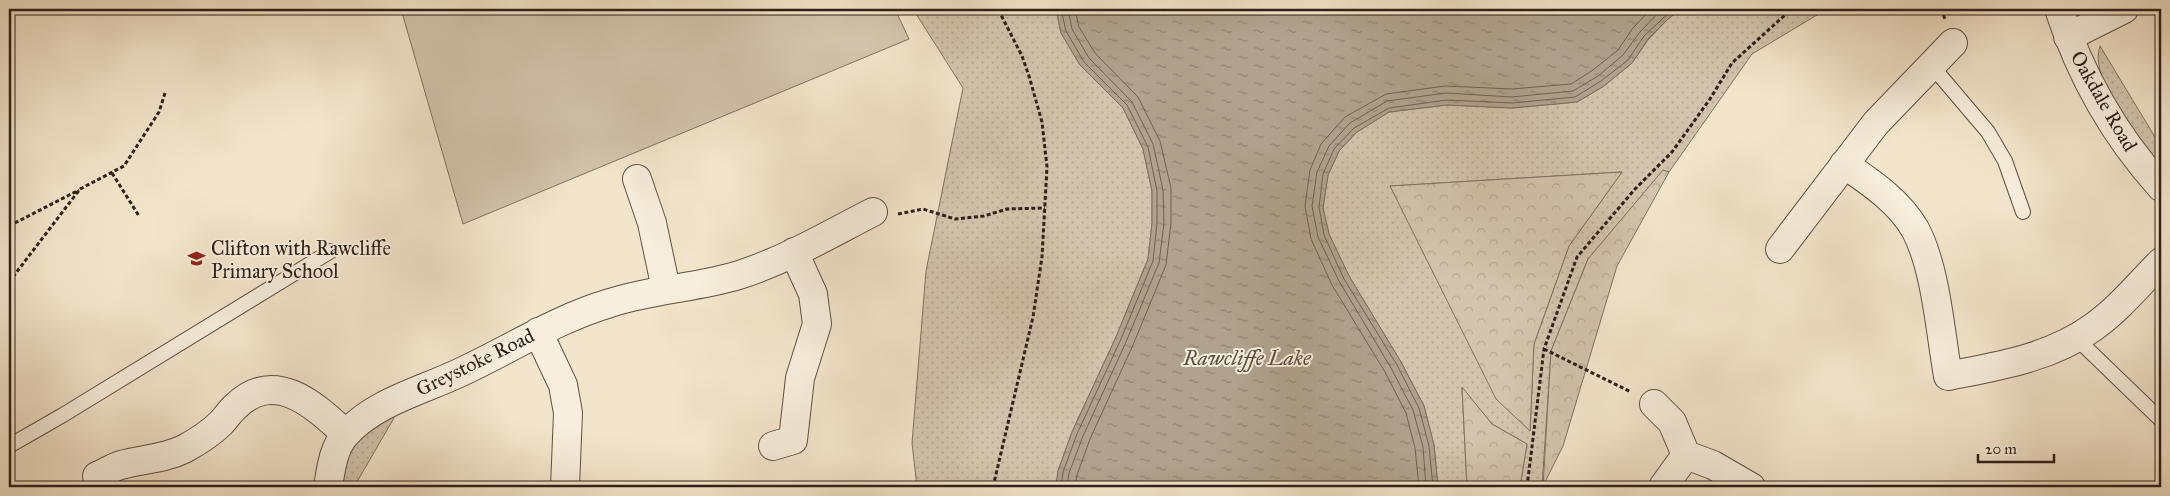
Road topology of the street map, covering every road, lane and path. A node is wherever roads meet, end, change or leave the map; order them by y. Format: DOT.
graph roads {
  1 [pos="998,9"];
  2 [pos="1796,9"];
  3 [pos="2059,9"];
  4 [pos="2124,9"];
  5 [pos="2068,37"];
  6 [pos="1953,43"];
  7 [pos="1932,66"];
  8 [pos="165,93"];
  9 [pos="1844,164"];
  10 [pos="112,173"];
  11 [pos="637,179"];
  12 [pos="2161,187"];
  13 [pos="80,189"];
  14 [pos="1045,208"];
  15 [pos="873,212"];
  16 [pos="2023,212"];
  17 [pos="138,216"];
  18 [pos="9,226"];
  19 [pos="1780,249"];
  20 [pos="331,251"];
  21 [pos="794,252"];
  22 [pos="2161,262"];
  23 [pos="9,282"];
  24 [pos="666,289"];
  25 [pos="538,332"];
  26 [pos="2076,338"];
  27 [pos="1544,349"];
  28 [pos="1654,404"];
  29 [pos="2161,420"];
  30 [pos="346,434"];
  31 [pos="791,445"];
  32 [pos="9,446"];
  33 [pos="1686,455"];
  34 [pos="108,463"];
  35 [pos="328,487"];
  36 [pos="565,487"];
  37 [pos="993,487"];
  38 [pos="1527,487"];
  39 [pos="1663,487"];
  40 [pos="1751,487"];
  1 -- 14 [label="path"];
  2 -- 27 [label="path"];
  3 -- 5 [label="street, Oakdale Road"];
  4 -- 5 [label="street"];
  5 -- 12 [label="street, Oakdale Road"];
  6 -- 7 [label="street"];
  7 -- 9 [label="street"];
  7 -- 16 [label="lane"];
  8 -- 10 [label="path"];
  9 -- 19 [label="street"];
  9 -- 26 [label="street"];
  10 -- 13 [label="path"];
  10 -- 17 [label="path"];
  11 -- 24 [label="street"];
  13 -- 18 [label="path"];
  13 -- 23 [label="path"];
  14 -- 15 [label="path"];
  14 -- 37 [label="path"];
  15 -- 21 [label="street, Greystoke Road"];
  20 -- 32 [label="lane"];
  21 -- 24 [label="street, Greystoke Road"];
  21 -- 31 [label="street"];
  22 -- 26 [label="street"];
  24 -- 25 [label="street, Greystoke Road"];
  25 -- 30 [label="street, Greystoke Road"];
  25 -- 36 [label="street"];
  26 -- 29 [label="lane"];
  27 -- 28 [label="path"];
  27 -- 38 [label="path"];
  28 -- 33 [label="street"];
  30 -- 34 [label="street"];
  30 -- 35 [label="street, Greystoke Road"];
  33 -- 39 [label="street"];
  33 -- 40 [label="street"];
}
